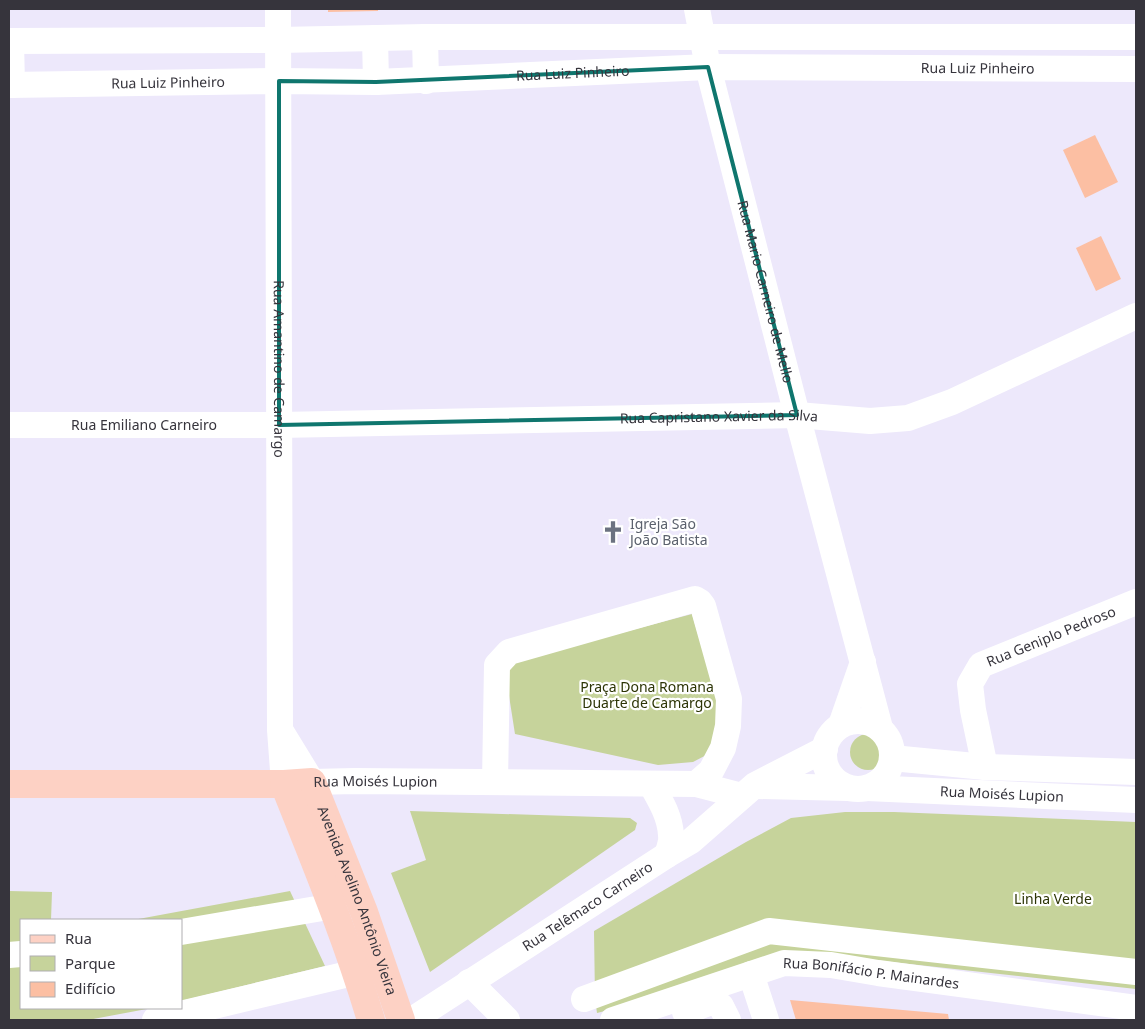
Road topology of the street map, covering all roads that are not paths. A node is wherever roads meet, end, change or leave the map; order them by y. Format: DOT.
graph roads {
  1 [pos="278,9"];
  2 [pos="697,9"];
  3 [pos="425,37"];
  4 [pos="1136,37"];
  5 [pos="375,38"];
  6 [pos="701,38"];
  7 [pos="804,38"];
  8 [pos="278,40"];
  9 [pos="10,41"];
  10 [pos="708,67"];
  11 [pos="807,68"];
  12 [pos="1136,69"];
  13 [pos="279,81"];
  14 [pos="426,81"];
  15 [pos="376,82"];
  16 [pos="10,85"];
  17 [pos="1136,316"];
  18 [pos="797,415"];
  19 [pos="279,424"];
  20 [pos="9,425"];
  21 [pos="1136,602"];
  22 [pos="862,662"];
  23 [pos="841,725"];
  24 [pos="880,728"];
  25 [pos="280,730"];
  26 [pos="826,749"];
  27 [pos="892,758"];
  28 [pos="985,767"];
  29 [pos="1136,772"];
  30 [pos="312,782"];
  31 [pos="495,782"];
  32 [pos="9,784"];
  33 [pos="284,784"];
  34 [pos="651,784"];
  35 [pos="696,784"];
  36 [pos="858,788"];
  37 [pos="748,791"];
  38 [pos="1136,800"];
  39 [pos="667,855"];
  40 [pos="364,912"];
  41 [pos="336,914"];
  42 [pos="182,932"];
  43 [pos="357,972"];
  44 [pos="1136,972"];
  45 [pos="751,974"];
  46 [pos="469,982"];
  47 [pos="584,999"];
  48 [pos="1136,1008"];
  49 [pos="1068,1009"];
  50 [pos="155,1020"];
  51 [pos="371,1020"];
  52 [pos="401,1020"];
  53 [pos="412,1020"];
  54 [pos="507,1020"];
  55 [pos="613,1020"];
  56 [pos="666,1020"];
  57 [pos="728,1020"];
  58 [pos="766,1020"];
  1 -- 8 [label="street, Rua Amantino de Camargo"];
  2 -- 6 [label="street, Rua Mario Carneiro de Mello"];
  3 -- 5 [label="street"];
  3 -- 6 [label="street"];
  3 -- 14 [label="street"];
  4 -- 7 [label="street"];
  5 -- 8 [label="street"];
  5 -- 15 [label="street"];
  6 -- 7 [label="street"];
  6 -- 10 [label="street, Rua Mario Carneiro de Mello"];
  7 -- 11 [label="street"];
  8 -- 9 [label="street"];
  8 -- 13 [label="street, Rua Amantino de Camargo"];
  9 -- 16 [label="street"];
  10 -- 11 [label="street, Rua Luiz Pinheiro"];
  10 -- 14 [label="street, Rua Luiz Pinheiro"];
  10 -- 18 [label="street, Rua Mario Carneiro de Mello"];
  11 -- 12 [label="street, Rua Luiz Pinheiro"];
  13 -- 15 [label="street, Rua Luiz Pinheiro"];
  13 -- 16 [label="street, Rua Luiz Pinheiro"];
  13 -- 19 [label="street, Rua Amantino de Camargo"];
  14 -- 15 [label="street, Rua Luiz Pinheiro"];
  17 -- 18 [label="street, Rua Capristano Xavier da Silva"];
  18 -- 19 [label="street, Rua Capristano Xavier da Silva"];
  18 -- 22 [label="street, Rua Mario Carneiro de Mello"];
  19 -- 20 [label="street, Rua Emiliano Carneiro"];
  19 -- 25 [label="street, Rua Amantino de Camargo"];
  21 -- 28 [label="street, Rua Geniplo Pedroso"];
  22 -- 23 [label="street"];
  22 -- 24 [label="street, Rua Mario Carneiro de Mello"];
  23 -- 24 [label="street"];
  23 -- 26 [label="street"];
  24 -- 27 [label="street"];
  25 -- 30 [label="street"];
  25 -- 33 [label="street, Rua Amantino de Camargo"];
  26 -- 36 [label="street"];
  26 -- 37 [label="street"];
  27 -- 28 [label="street, Rua Moisés Lupion"];
  27 -- 36 [label="street"];
  28 -- 29 [label="street, Rua Moisés Lupion"];
  30 -- 31 [label="street, Rua Moisés Lupion"];
  30 -- 33 [label="main road, Rua Moisés Lupion"];
  30 -- 40 [label="main road, Avenida Avelino Antônio Vieira"];
  31 -- 34 [label="street, Rua Moisés Lupion"];
  31 -- 35 [label="street"];
  32 -- 33 [label="main road, Rua Moisés Lupion"];
  33 -- 41 [label="main road, Avenida Avelino Antônio Vieira"];
  34 -- 35 [label="street, Rua Moisés Lupion"];
  34 -- 39 [label="street"];
  35 -- 37 [label="street, Rua Moisés Lupion"];
  36 -- 37 [label="street, Rua Moisés Lupion"];
  36 -- 38 [label="street, Rua Moisés Lupion"];
  37 -- 39 [label="street, Rua Telêmaco Carneiro"];
  39 -- 46 [label="street, Rua Telêmaco Carneiro"];
  40 -- 41 [label="main road"];
  40 -- 52 [label="main road, Avenida Avelino Antônio Vieira"];
  41 -- 42 [label="street"];
  41 -- 43 [label="main road, Avenida Avelino Antônio Vieira"];
  43 -- 50 [label="street"];
  43 -- 51 [label="main road, Avenida Avelino Antônio Vieira"];
  44 -- 47 [label="street"];
  45 -- 49 [label="street, Rua Bonifácio P. Mainardes"];
  45 -- 55 [label="street, Rua Bonifácio P. Mainardes"];
  45 -- 58 [label="street"];
  46 -- 53 [label="street, Rua Telêmaco Carneiro"];
  46 -- 54 [label="street"];
  48 -- 49 [label="street, Rua Bonifácio P. Mainardes"];
  56 -- 57 [label="street"];
}
